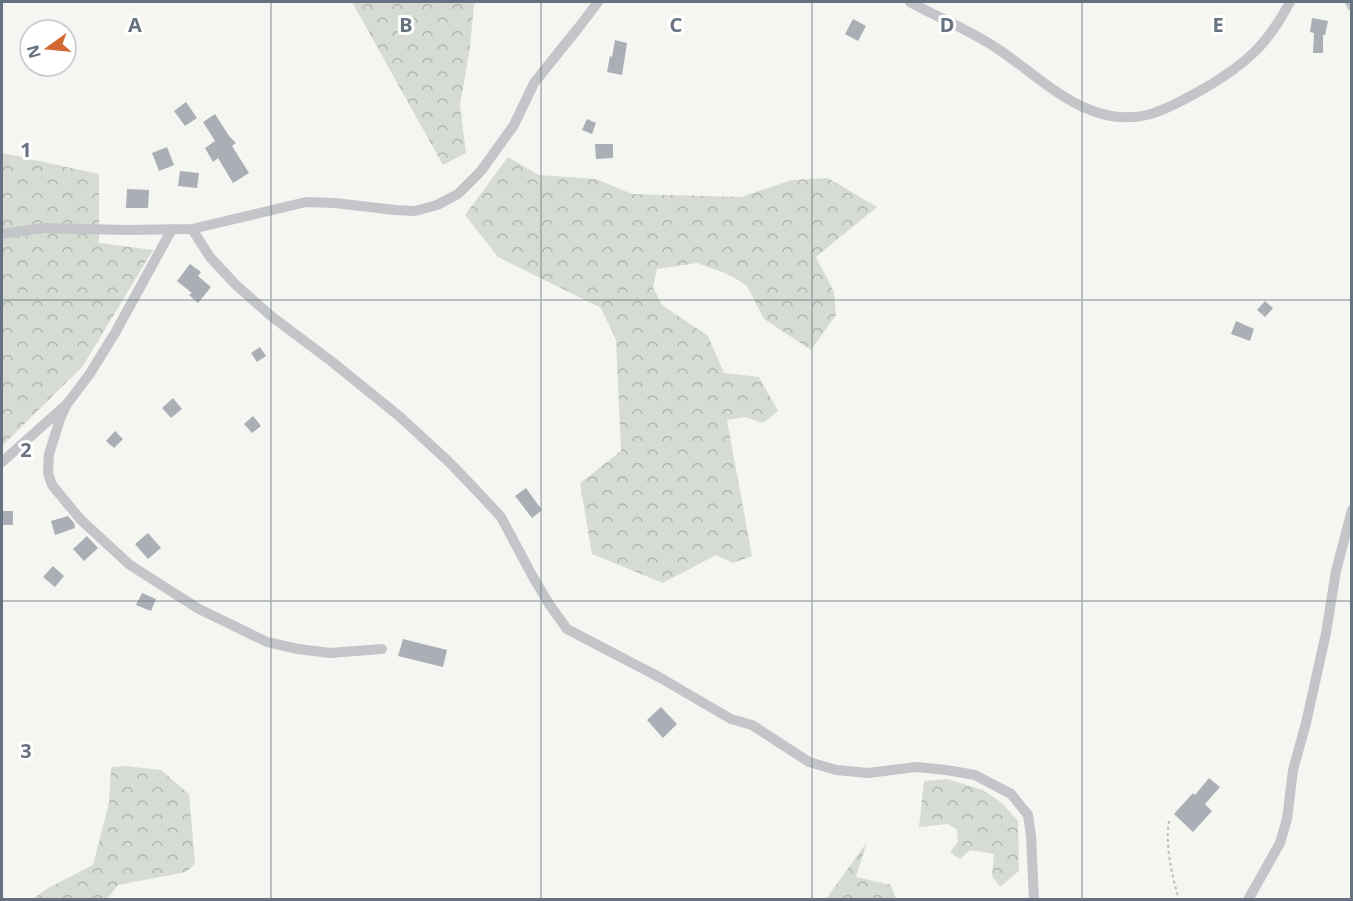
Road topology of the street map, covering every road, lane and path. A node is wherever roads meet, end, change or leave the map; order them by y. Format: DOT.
graph roads {
  1 [pos="598,2"];
  2 [pos="910,2"];
  3 [pos="1290,2"];
  4 [pos="172,229"];
  5 [pos="192,229"];
  6 [pos="2,234"];
  7 [pos="66,404"];
  8 [pos="2,462"];
  9 [pos="1352,510"];
  10 [pos="382,649"];
  11 [pos="1169,821"];
  12 [pos="1034,900"];
  13 [pos="1179,900"];
  14 [pos="1248,900"];
  1 -- 5 [label="street"];
  2 -- 3 [label="street"];
  4 -- 5 [label="street"];
  4 -- 6 [label="street"];
  4 -- 7 [label="street"];
  5 -- 12 [label="street"];
  7 -- 8 [label="street"];
  7 -- 10 [label="street"];
  9 -- 14 [label="street"];
  11 -- 13 [label="path"];
}
